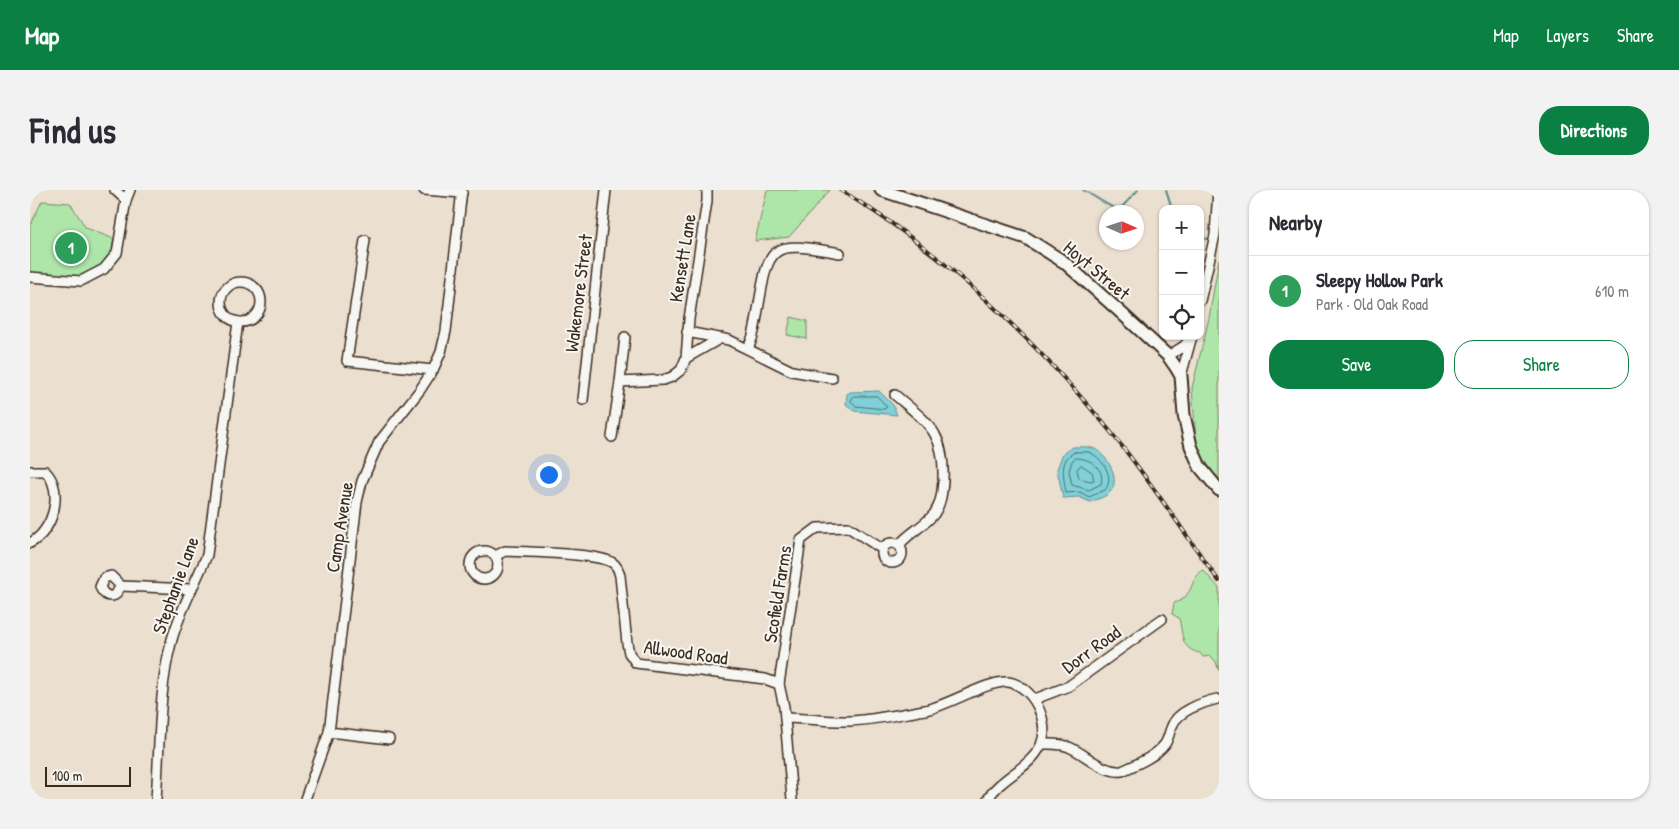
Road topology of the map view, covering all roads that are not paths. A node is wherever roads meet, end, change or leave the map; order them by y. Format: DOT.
graph roads {
  1 [pos="115,190"];
  2 [pos="130,190"];
  3 [pos="424,190"];
  4 [pos="606,190"];
  5 [pos="707,190"];
  6 [pos="881,190"];
  7 [pos="1218,190"];
  8 [pos="462,192"];
  9 [pos="126,200"];
  10 [pos="365,240"];
  11 [pos="840,253"];
  12 [pos="30,277"];
  13 [pos="1201,295"];
  14 [pos="238,322"];
  15 [pos="687,332"];
  16 [pos="625,337"];
  17 [pos="721,338"];
  18 [pos="1189,340"];
  19 [pos="1191,340"];
  20 [pos="748,348"];
  21 [pos="1168,356"];
  22 [pos="686,358"];
  23 [pos="433,370"];
  24 [pos="1181,376"];
  25 [pos="832,378"];
  26 [pos="620,382"];
  27 [pos="895,395"];
  28 [pos="583,400"];
  29 [pos="612,437"];
  30 [pos="30,471"];
  31 [pos="1219,490"];
  32 [pos="30,543"];
  33 [pos="899,545"];
  34 [pos="882,549"];
  35 [pos="495,556"];
  36 [pos="121,586"];
  37 [pos="191,589"];
  38 [pos="1162,619"];
  39 [pos="779,684"];
  40 [pos="1035,699"];
  41 [pos="1217,699"];
  42 [pos="785,718"];
  43 [pos="329,732"];
  44 [pos="389,740"];
  45 [pos="1042,744"];
  46 [pos="156,799"];
  47 [pos="305,799"];
  48 [pos="792,799"];
  49 [pos="988,799"];
  1 -- 9 [label="street"];
  2 -- 9 [label="street"];
  3 -- 8 [label="street"];
  4 -- 28 [label="street, Wakemore Street"];
  5 -- 15 [label="street, Kensett Lane"];
  6 -- 21 [label="main road, Hoyt Street"];
  7 -- 13 [label="street"];
  8 -- 23 [label="street, Camp Avenue"];
  9 -- 12 [label="street"];
  10 -- 23 [label="street"];
  11 -- 20 [label="street"];
  14 -- 14 [label="street"];
  14 -- 37 [label="street, Stephanie Lane"];
  15 -- 17 [label="street, Kensett Lane"];
  15 -- 22 [label="street, Kensett Lane"];
  16 -- 26 [label="street"];
  17 -- 20 [label="street, Kensett Lane"];
  17 -- 22 [label="street"];
  18 -- 21 [label="street"];
  19 -- 24 [label="street"];
  20 -- 25 [label="street, Kensett Lane"];
  21 -- 24 [label="main road, Hoyt Street"];
  22 -- 26 [label="street"];
  23 -- 43 [label="street, Camp Avenue"];
  24 -- 31 [label="main road, Hoyt Street"];
  26 -- 29 [label="street"];
  27 -- 33 [label="street, Scofield Farms"];
  30 -- 32 [label="street"];
  33 -- 34 [label="street, Scofield Farms"];
  33 -- 34 [label="street, Scofield Farms"];
  34 -- 39 [label="street, Scofield Farms"];
  35 -- 39 [label="street, Allwood Road"];
  36 -- 37 [label="street"];
  37 -- 46 [label="street, Stephanie Lane"];
  38 -- 40 [label="street, Dorr Road"];
  39 -- 42 [label="street"];
  40 -- 42 [label="street"];
  40 -- 45 [label="street"];
  41 -- 45 [label="street"];
  42 -- 48 [label="street"];
  43 -- 44 [label="street"];
  43 -- 47 [label="street, Camp Avenue"];
  45 -- 49 [label="street"];
}
